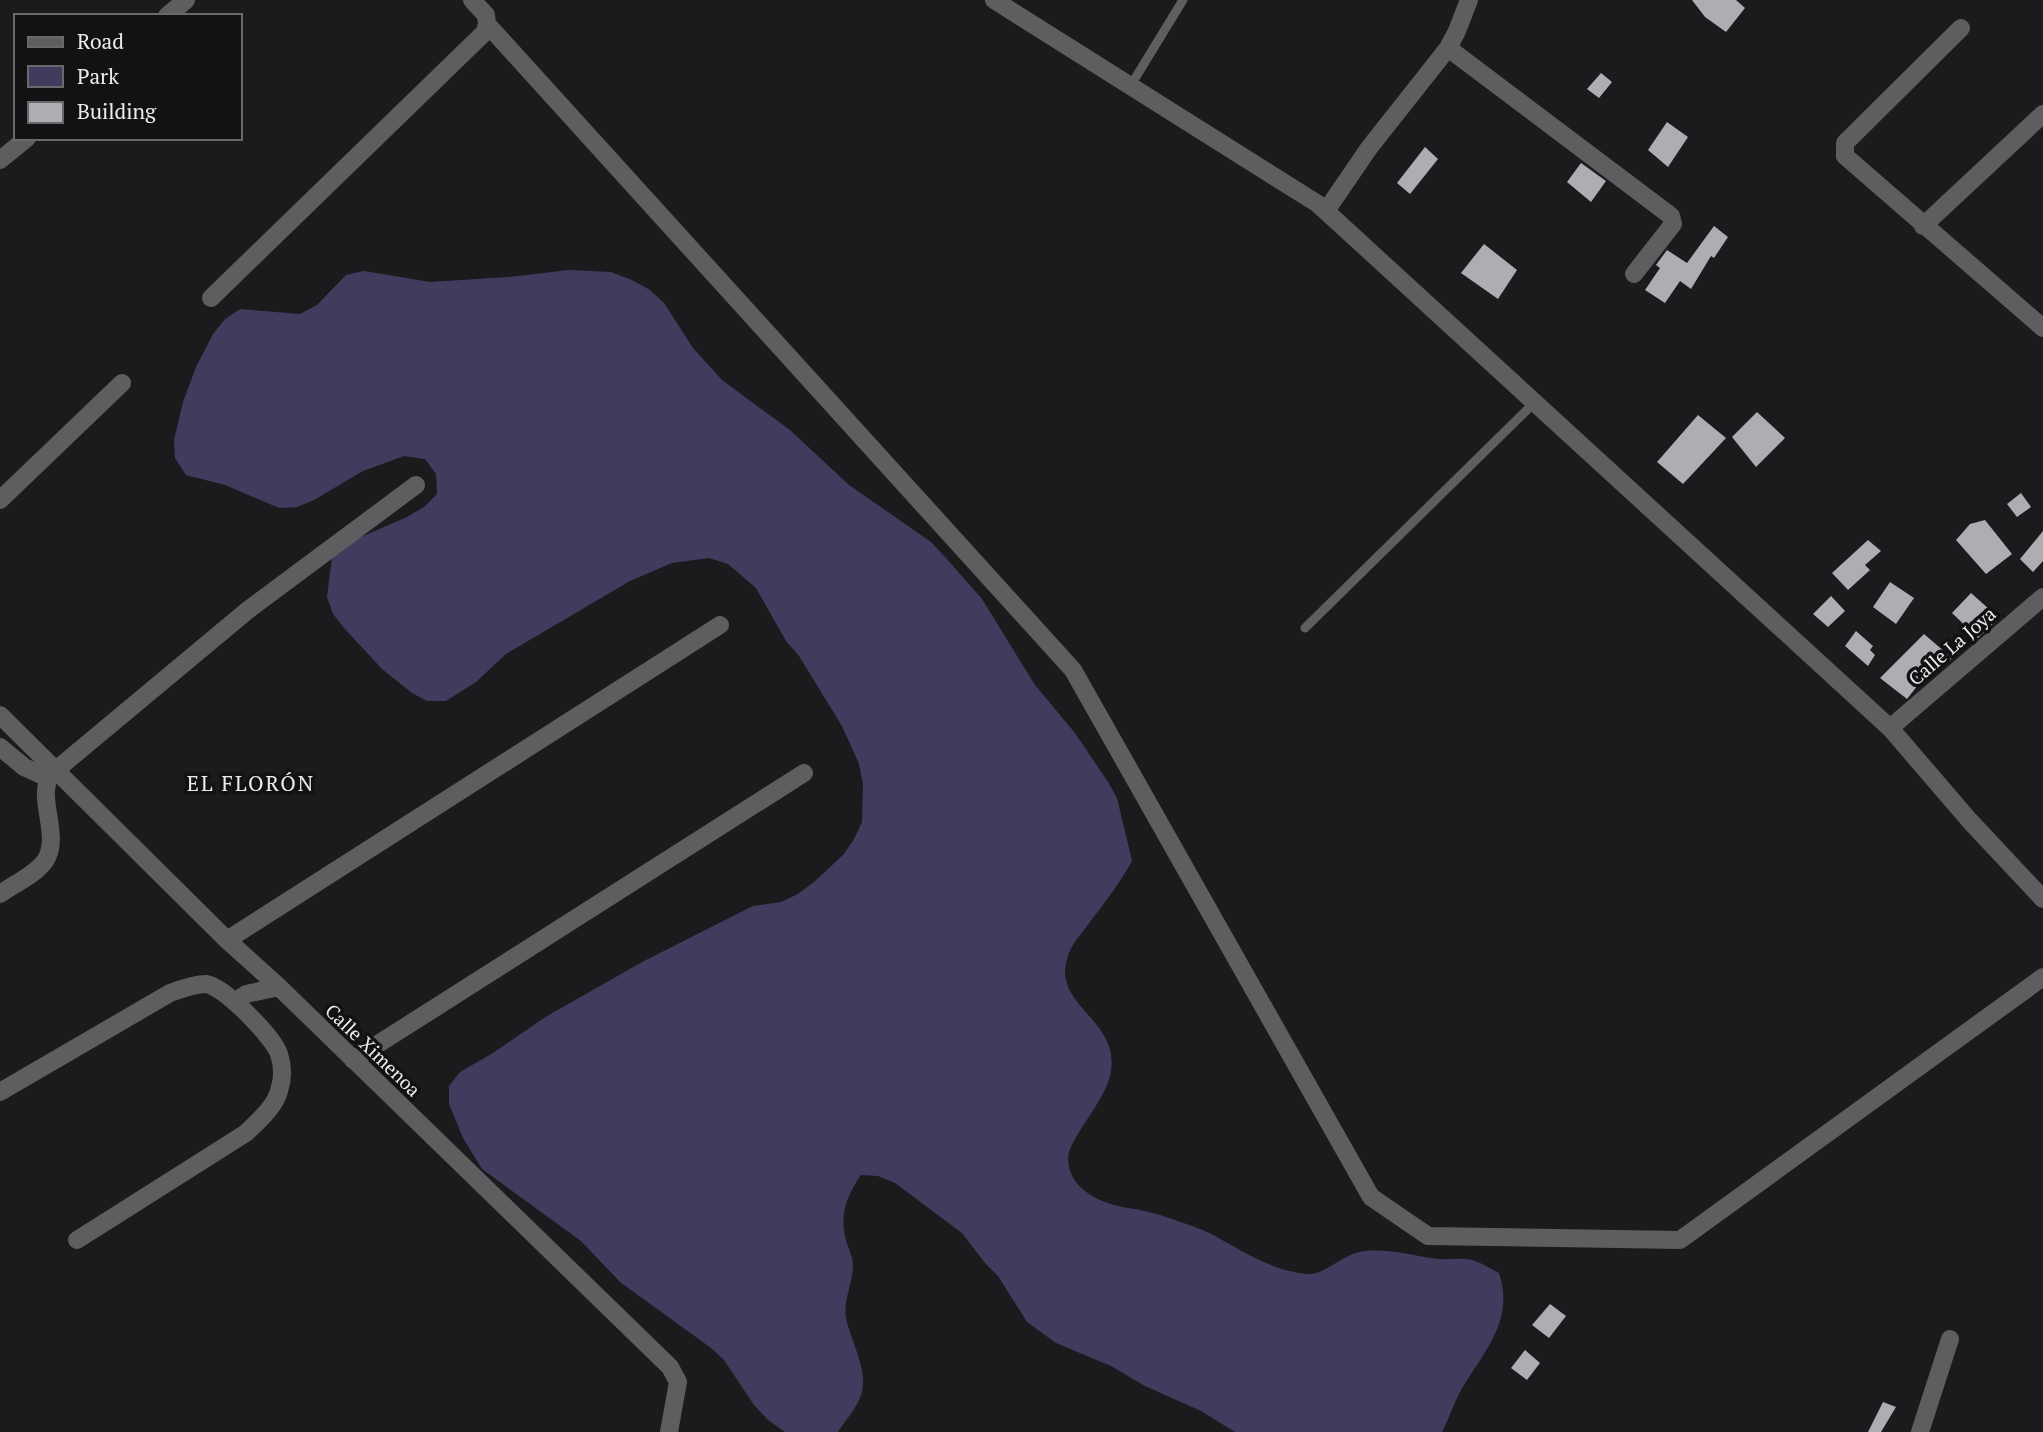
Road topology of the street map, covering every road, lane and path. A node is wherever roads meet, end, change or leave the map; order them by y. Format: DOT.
graph roads {
  1 [pos="186,0"];
  2 [pos="472,0"];
  3 [pos="994,0"];
  4 [pos="1183,0"];
  5 [pos="1469,0"];
  6 [pos="169,14"];
  7 [pos="487,24"];
  8 [pos="1961,28"];
  9 [pos="1448,48"];
  10 [pos="1131,85"];
  11 [pos="2043,114"];
  12 [pos="25,140"];
  13 [pos="0,160"];
  14 [pos="1326,211"];
  15 [pos="1923,226"];
  16 [pos="1633,274"];
  17 [pos="211,298"];
  18 [pos="2043,328"];
  19 [pos="122,383"];
  20 [pos="1534,403"];
  21 [pos="416,485"];
  22 [pos="0,500"];
  23 [pos="2043,597"];
  24 [pos="720,625"];
  25 [pos="1305,628"];
  26 [pos="0,715"];
  27 [pos="1891,728"];
  28 [pos="0,747"];
  29 [pos="52,774"];
  30 [pos="804,774"];
  31 [pos="0,894"];
  32 [pos="2043,899"];
  33 [pos="227,940"];
  34 [pos="2043,977"];
  35 [pos="279,987"];
  36 [pos="236,1001"];
  37 [pos="353,1060"];
  38 [pos="0,1092"];
  39 [pos="77,1240"];
  40 [pos="1950,1339"];
  41 [pos="668,1431"];
  42 [pos="1920,1432"];
  1 -- 6 [label="street"];
  2 -- 7 [label="street"];
  3 -- 10 [label="street"];
  4 -- 10 [label="lane"];
  5 -- 9 [label="street"];
  7 -- 17 [label="street"];
  7 -- 34 [label="street"];
  8 -- 15 [label="street"];
  9 -- 14 [label="street"];
  9 -- 16 [label="street"];
  10 -- 14 [label="street"];
  11 -- 15 [label="street"];
  12 -- 13 [label="street"];
  14 -- 20 [label="street"];
  15 -- 18 [label="street"];
  19 -- 22 [label="street"];
  20 -- 25 [label="lane"];
  20 -- 27 [label="street"];
  21 -- 29 [label="street"];
  23 -- 27 [label="street, Calle La Joya"];
  24 -- 33 [label="street"];
  26 -- 29 [label="street, Calle Ximenoa"];
  27 -- 32 [label="street"];
  28 -- 29 [label="street"];
  29 -- 31 [label="street"];
  29 -- 33 [label="street, Calle Ximenoa"];
  30 -- 37 [label="street"];
  33 -- 35 [label="street, Calle Ximenoa"];
  35 -- 36 [label="street"];
  35 -- 37 [label="street, Calle Ximenoa"];
  36 -- 38 [label="street"];
  36 -- 39 [label="street"];
  37 -- 41 [label="street, Calle Ximenoa"];
  40 -- 42 [label="street"];
}
